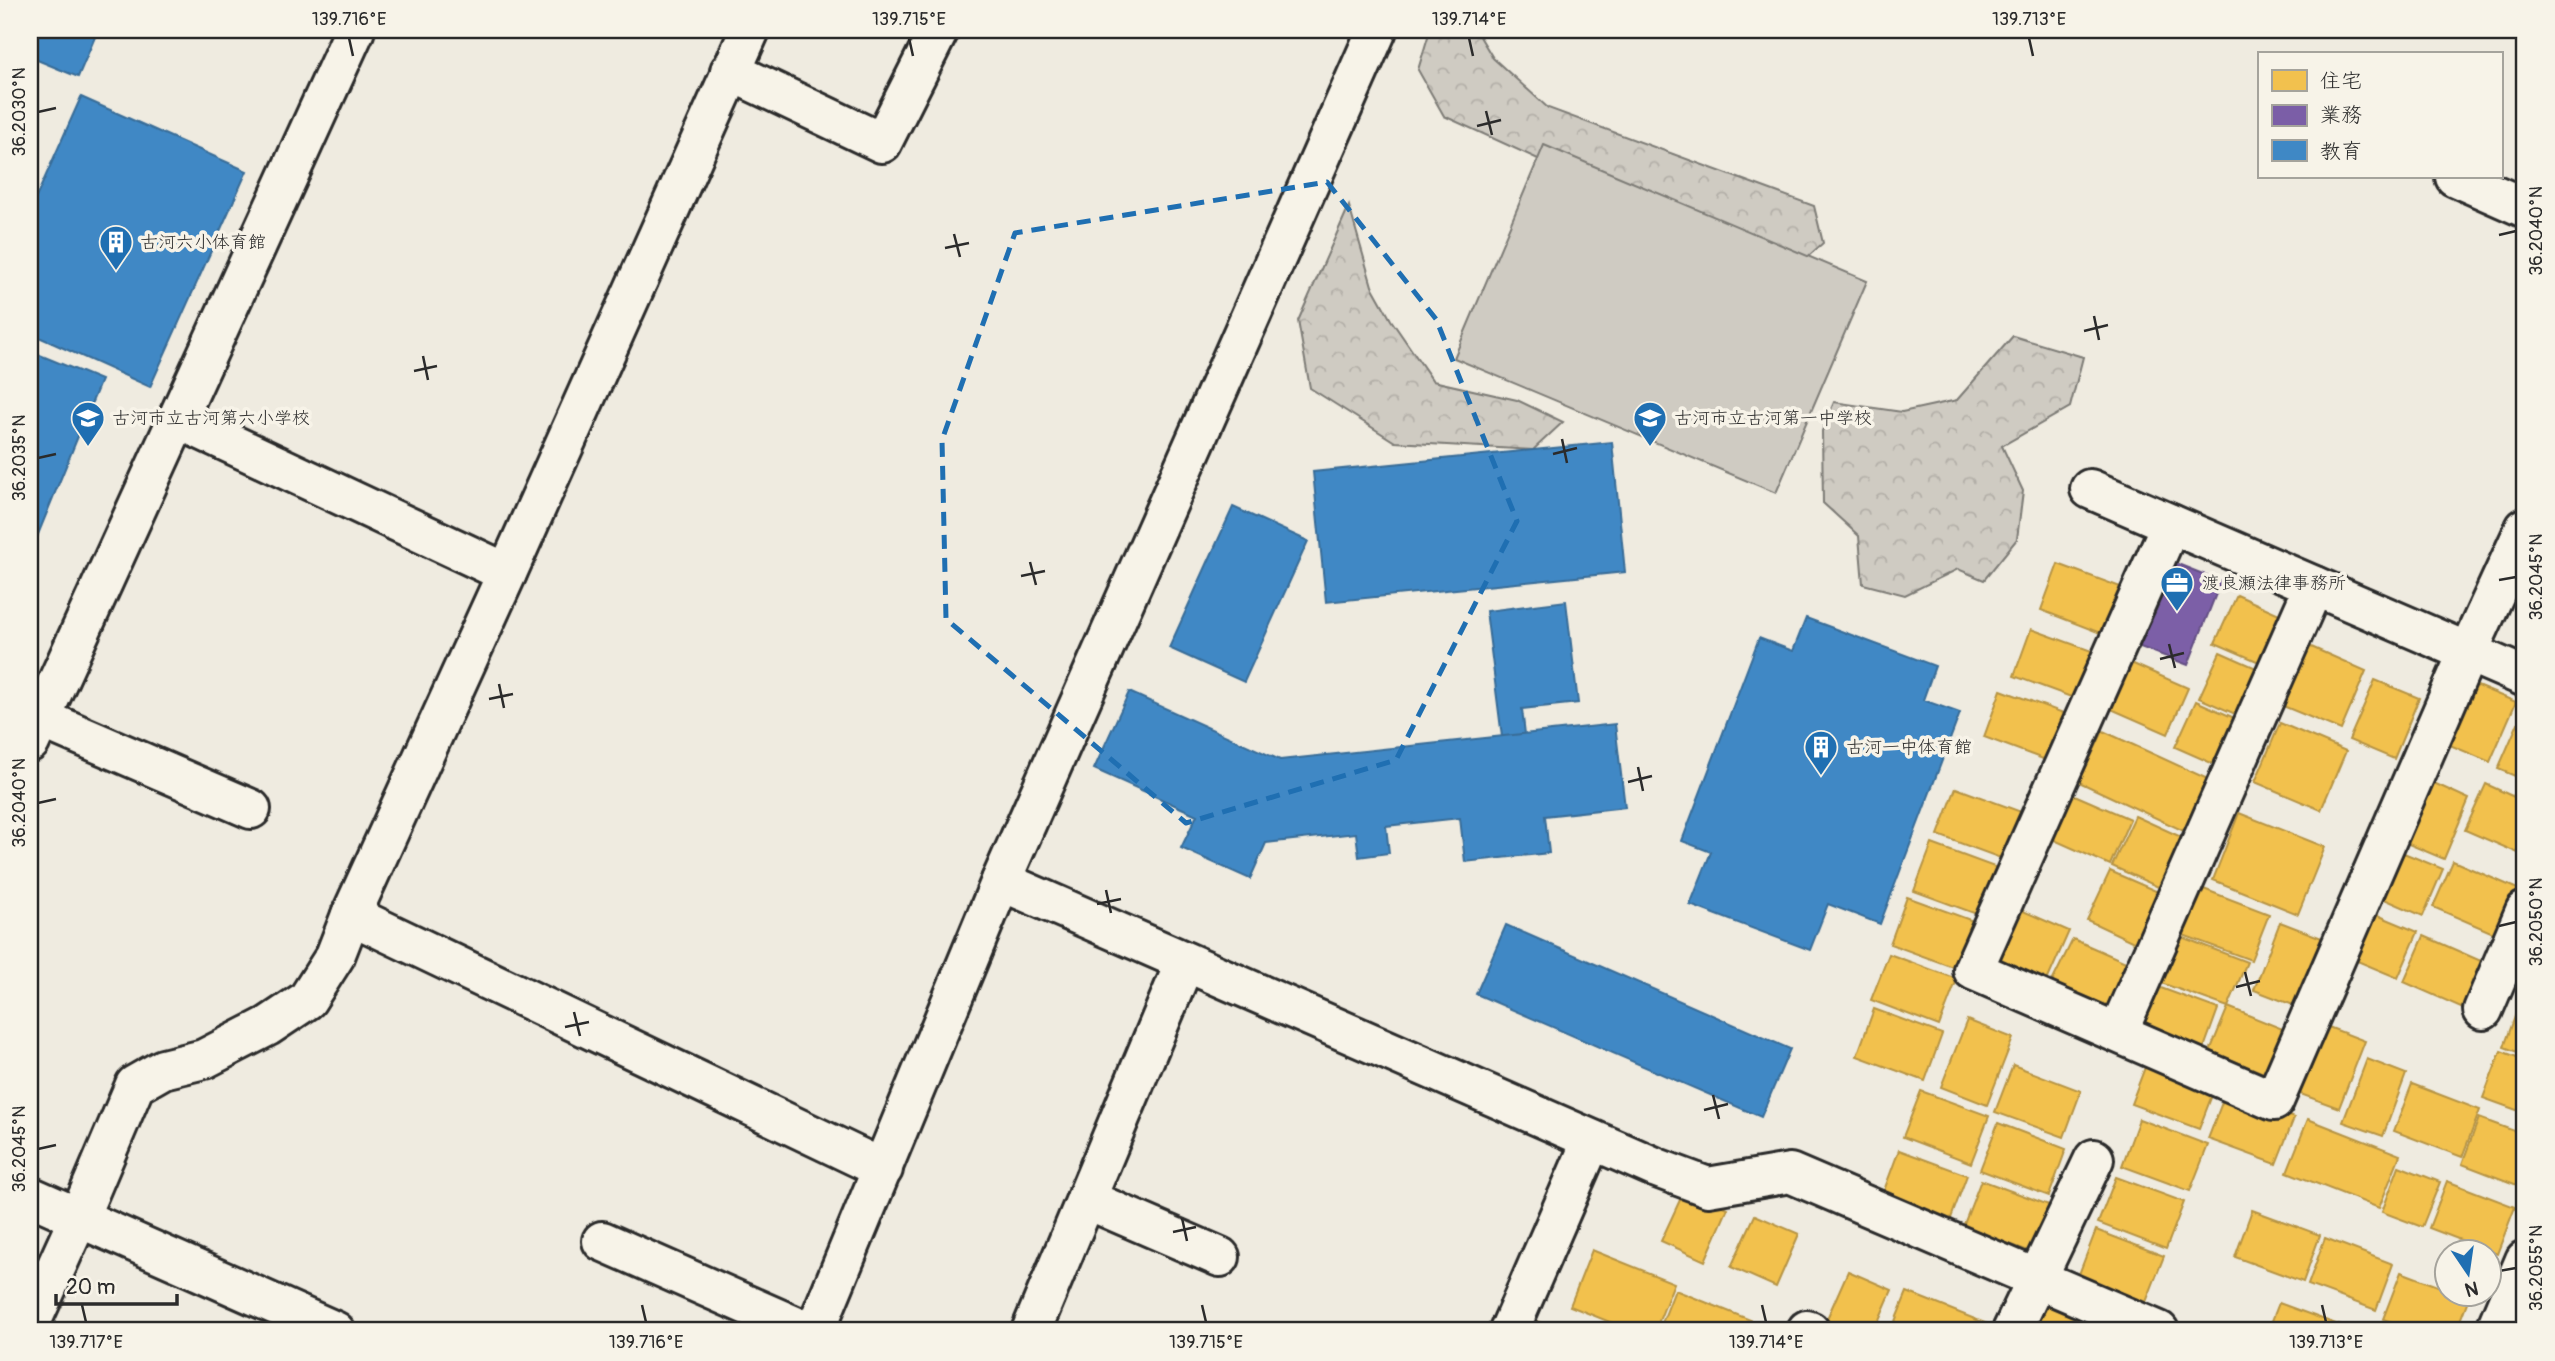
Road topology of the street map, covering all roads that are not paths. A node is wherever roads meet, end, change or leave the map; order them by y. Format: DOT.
graph roads {
  1 [pos="355,30"];
  2 [pos="750,30"];
  3 [pos="939,30"];
  4 [pos="1377,30"];
  5 [pos="730,71"];
  6 [pos="2457,178"];
  7 [pos="2525,208"];
  8 [pos="177,419"];
  9 [pos="2090,489"];
  10 [pos="2171,524"];
  11 [pos="2525,528"];
  12 [pos="507,573"];
  13 [pos="2314,586"];
  14 [pos="2468,652"];
  15 [pos="2525,677"];
  16 [pos="35,730"];
  17 [pos="251,809"];
  18 [pos="1001,881"];
  19 [pos="2525,911"];
  20 [pos="351,915"];
  21 [pos="1185,962"];
  22 [pos="2483,1010"];
  23 [pos="2118,1032"];
  24 [pos="1592,1140"];
  25 [pos="2094,1159"];
  26 [pos="883,1168"];
  27 [pos="30,1196"];
  28 [pos="1086,1199"];
  29 [pos="79,1217"];
  30 [pos="602,1241"];
  31 [pos="1220,1256"];
  32 [pos="2525,1261"];
  33 [pos="2035,1279"];
  34 [pos="30,1325"];
  35 [pos="335,1331"];
  36 [pos="806,1331"];
  37 [pos="815,1331"];
  38 [pos="1031,1331"];
  39 [pos="1509,1331"];
  40 [pos="2012,1331"];
  41 [pos="2159,1331"];
  42 [pos="2495,1331"];
  1 -- 8 [label="street"];
  2 -- 5 [label="street"];
  3 -- 5 [label="street"];
  4 -- 18 [label="street"];
  5 -- 12 [label="street"];
  6 -- 7 [label="street"];
  8 -- 12 [label="street"];
  8 -- 16 [label="street"];
  9 -- 10 [label="street"];
  10 -- 13 [label="street"];
  10 -- 23 [label="street"];
  11 -- 14 [label="street"];
  12 -- 20 [label="street"];
  13 -- 14 [label="street"];
  13 -- 23 [label="street"];
  14 -- 15 [label="street"];
  14 -- 23 [label="street"];
  16 -- 17 [label="street"];
  18 -- 21 [label="street"];
  18 -- 26 [label="street"];
  19 -- 22 [label="street"];
  20 -- 26 [label="street"];
  20 -- 29 [label="street"];
  21 -- 24 [label="street"];
  21 -- 28 [label="street"];
  24 -- 33 [label="street"];
  24 -- 39 [label="street"];
  25 -- 33 [label="street"];
  26 -- 37 [label="street"];
  27 -- 29 [label="street"];
  28 -- 31 [label="street"];
  28 -- 38 [label="street"];
  29 -- 34 [label="street"];
  29 -- 35 [label="street"];
  30 -- 36 [label="street"];
  32 -- 42 [label="street"];
  33 -- 40 [label="street"];
  33 -- 41 [label="street"];
}
